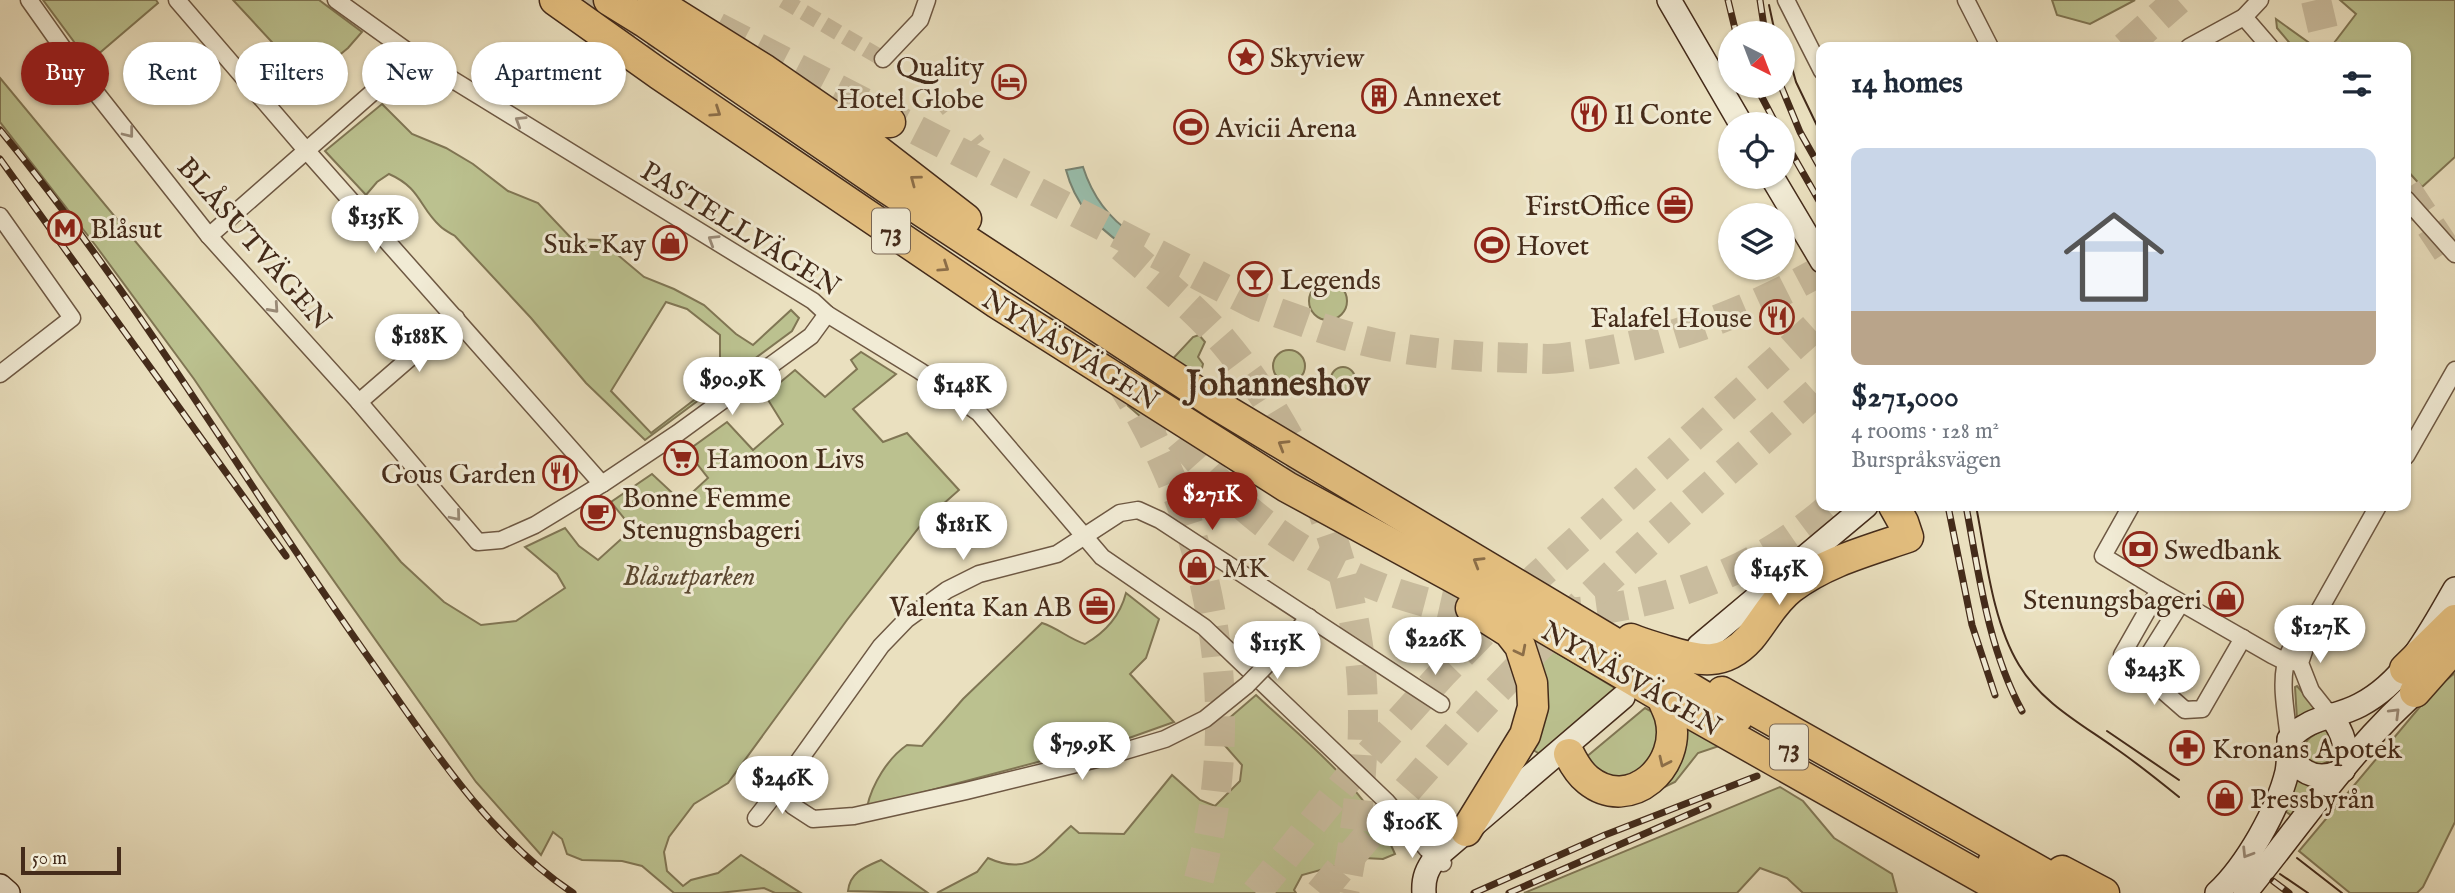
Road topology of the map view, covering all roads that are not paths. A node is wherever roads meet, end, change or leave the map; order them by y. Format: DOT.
graph roads {
  1 [pos="29,0"];
  2 [pos="177,0"];
  3 [pos="336,0"];
  4 [pos="540,0"];
  5 [pos="555,0"];
  6 [pos="609,0"];
  7 [pos="927,0"];
  8 [pos="1669,0"];
  9 [pos="1786,0"];
  10 [pos="1966,0"];
  11 [pos="2260,0"];
  12 [pos="648,11"];
  13 [pos="2244,17"];
  14 [pos="394,42"];
  15 [pos="1987,42"];
  16 [pos="2198,42"];
  17 [pos="2266,42"];
  18 [pos="883,59"];
  19 [pos="1816,59"];
  20 [pos="659,74"];
  21 [pos="457,82"];
  22 [pos="362,101"];
  23 [pos="1734,112"];
  24 [pos="890,122"];
  25 [pos="842,123"];
  26 [pos="306,150"];
  27 [pos="1779,189"];
  28 [pos="2411,205"];
  29 [pos="0,216"];
  30 [pos="209,236"];
  31 [pos="1816,251"];
  32 [pos="2455,254"];
  33 [pos="830,315"];
  34 [pos="456,318"];
  35 [pos="1103,329"];
  36 [pos="2455,370"];
  37 [pos="0,374"];
  38 [pos="359,402"];
  39 [pos="2411,447"];
  40 [pos="602,484"];
  41 [pos="1287,487"];
  42 [pos="1849,511"];
  43 [pos="1860,511"];
  44 [pos="1897,511"];
  45 [pos="2128,511"];
  46 [pos="2375,511"];
  47 [pos="1086,536"];
  48 [pos="2455,589"];
  49 [pos="2159,590"];
  50 [pos="1536,597"];
  51 [pos="2181,603"];
  52 [pos="1309,617"];
  53 [pos="2455,620"];
  54 [pos="2243,638"];
  55 [pos="1636,642"];
  56 [pos="2455,647"];
  57 [pos="2455,659"];
  58 [pos="2292,662"];
  59 [pos="2139,670"];
  60 [pos="2410,681"];
  61 [pos="1662,697"];
  62 [pos="1441,704"];
  63 [pos="2330,715"];
  64 [pos="2289,747"];
  65 [pos="1569,754"];
  66 [pos="2343,770"];
  67 [pos="780,793"];
  68 [pos="1907,798"];
  69 [pos="756,818"];
  70 [pos="1466,831"];
  71 [pos="1950,859"];
  72 [pos="1440,860"];
  73 [pos="0,886"];
  74 [pos="2063,891"];
  75 [pos="8,893"];
  76 [pos="1424,893"];
  77 [pos="1435,893"];
  78 [pos="1994,893"];
  79 [pos="2009,893"];
  80 [pos="2104,893"];
  81 [pos="2217,893"];
  82 [pos="2245,893"];
  1 -- 30 [label="street, BLÅSUTVÄGEN, one-way"];
  2 -- 26 [label="street"];
  3 -- 14 [label="street, PASTELLVÄGEN"];
  4 -- 20 [label="highway"];
  5 -- 20 [label="highway, NYNÄSVÄGEN / 73"];
  6 -- 12 [label="highway, NYNÄSVÄGEN / 73"];
  7 -- 18 [label="street"];
  8 -- 23 [label="main road"];
  9 -- 19 [label="street"];
  10 -- 15 [label="street"];
  11 -- 13 [label="street"];
  12 -- 25 [label="highway"];
  12 -- 35 [label="highway, NYNÄSVÄGEN / 73"];
  13 -- 16 [label="street"];
  13 -- 17 [label="street"];
  20 -- 41 [label="highway, NYNÄSVÄGEN / 73, one-way"];
  33 -- 21 [label="street, PASTELLVÄGEN, one-way"];
  22 -- 26 [label="street"];
  24 -- 25 [label="highway"];
  35 -- 25 [label="highway, one-way"];
  26 -- 30 [label="street"];
  26 -- 34 [label="street"];
  27 -- 31 [label="main road"];
  28 -- 32 [label="street"];
  29 -- 37 [label="street"];
  30 -- 38 [label="street, BLÅSUTVÄGEN, one-way"];
  33 -- 40 [label="street, BLÅSUTVÄGEN"];
  33 -- 47 [label="street, PASTELLVÄGEN"];
  34 -- 38 [label="street"];
  34 -- 40 [label="street"];
  50 -- 35 [label="highway, NYNÄSVÄGEN / 73, one-way"];
  36 -- 39 [label="street"];
  38 -- 40 [label="street, BLÅSUTVÄGEN, one-way"];
  41 -- 61 [label="highway, NYNÄSVÄGEN / 73"];
  41 -- 70 [label="highway, one-way"];
  42 -- 43 [label="main road"];
  44 -- 55 [label="highway"];
  45 -- 49 [label="street"];
  46 -- 58 [label="street"];
  47 -- 52 [label="street"];
  47 -- 67 [label="street"];
  47 -- 72 [label="street, PASTELLVÄGEN"];
  48 -- 60 [label="main road"];
  49 -- 51 [label="street"];
  49 -- 59 [label="street"];
  50 -- 55 [label="highway"];
  50 -- 74 [label="highway, NYNÄSVÄGEN / 73"];
  51 -- 54 [label="street"];
  51 -- 59 [label="street"];
  52 -- 62 [label="street"];
  52 -- 67 [label="street, bridge"];
  53 -- 60 [label="highway"];
  54 -- 58 [label="street"];
  54 -- 59 [label="street"];
  55 -- 68 [label="highway"];
  56 -- 60 [label="highway"];
  57 -- 60 [label="main road"];
  58 -- 63 [label="street"];
  58 -- 64 [label="street"];
  60 -- 63 [label="main road"];
  66 -- 60 [label="main road, one-way"];
  61 -- 65 [label="highway, one-way"];
  61 -- 71 [label="highway, NYNÄSVÄGEN / 73"];
  63 -- 64 [label="main road"];
  63 -- 66 [label="main road"];
  64 -- 66 [label="main road"];
  64 -- 81 [label="main road, one-way"];
  65 -- 70 [label="main road"];
  65 -- 72 [label="main road"];
  66 -- 82 [label="main road"];
  67 -- 69 [label="street"];
  68 -- 74 [label="highway"];
  68 -- 80 [label="highway"];
  70 -- 72 [label="main road"];
  71 -- 78 [label="highway"];
  71 -- 79 [label="highway, NYNÄSVÄGEN / 73"];
  72 -- 76 [label="main road"];
  72 -- 77 [label="main road"];
  73 -- 75 [label="main road"];
}
